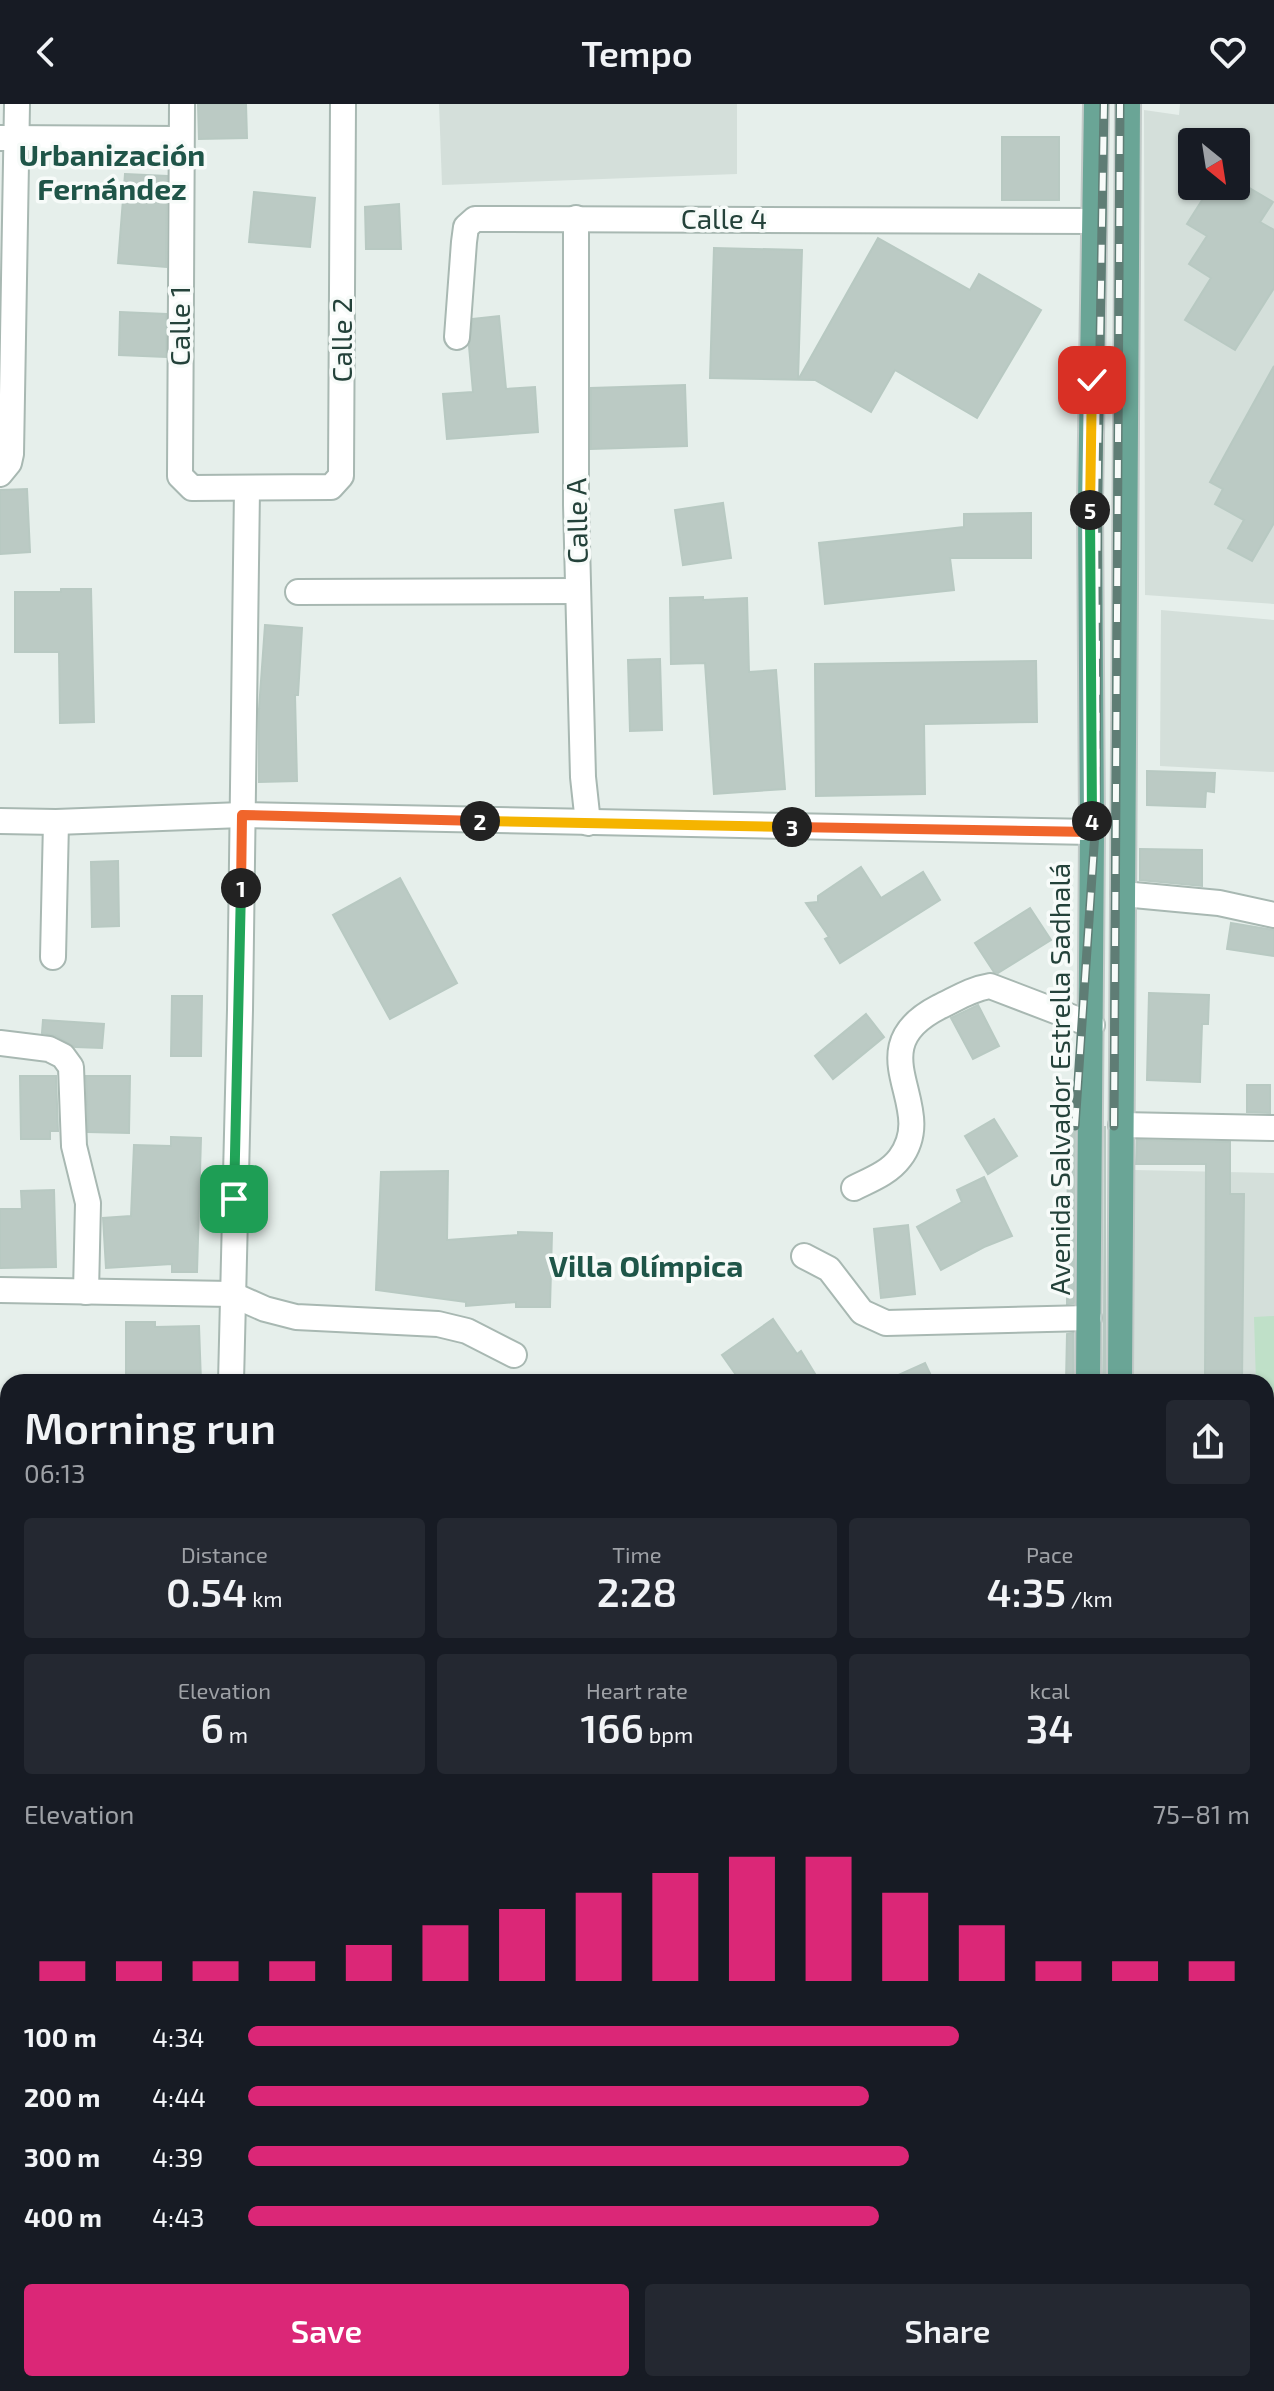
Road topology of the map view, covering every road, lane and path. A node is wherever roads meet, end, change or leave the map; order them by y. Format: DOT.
graph roads {
  1 [pos="17,104"];
  2 [pos="182,104"];
  3 [pos="343,104"];
  4 [pos="1096,104"];
  5 [pos="1128,104"];
  6 [pos="9,138"];
  7 [pos="181,139"];
  8 [pos="576,218"];
  9 [pos="1094,221"];
  10 [pos="6,320"];
  11 [pos="457,337"];
  12 [pos="1,473"];
  13 [pos="247,489"];
  14 [pos="578,591"];
  15 [pos="298,592"];
  16 [pos="242,815"];
  17 [pos="0,821"];
  18 [pos="56,822"];
  19 [pos="588,823"];
  20 [pos="1092,832"];
  21 [pos="1123,894"];
  22 [pos="1274,915"];
  23 [pos="53,957"];
  24 [pos="1092,1025"];
  25 [pos="0,1043"];
  26 [pos="1121,1125"];
  27 [pos="1274,1128"];
  28 [pos="854,1188"];
  29 [pos="804,1256"];
  30 [pos="0,1290"];
  31 [pos="86,1292"];
  32 [pos="231,1294"];
  33 [pos="1089,1318"];
  34 [pos="514,1355"];
  35 [pos="231,1374"];
  36 [pos="1088,1374"];
  37 [pos="1120,1374"];
  1 -- 6 [label="street"];
  2 -- 7 [label="street, Calle 1"];
  3 -- 13 [label="street, Calle 2"];
  4 -- 9 [label="main road, Avenida Salvador Estrella Sadhalá"];
  5 -- 21 [label="main road"];
  6 -- 7 [label="street"];
  6 -- 10 [label="street"];
  7 -- 13 [label="street, Calle 1"];
  8 -- 9 [label="street, Calle 4"];
  8 -- 11 [label="street, Calle 4"];
  8 -- 14 [label="street, Calle A"];
  9 -- 20 [label="main road, Avenida Salvador Estrella Sadhalá"];
  10 -- 12 [label="street"];
  13 -- 16 [label="street"];
  14 -- 15 [label="street"];
  14 -- 19 [label="street, Calle A"];
  16 -- 18 [label="street"];
  16 -- 19 [label="street"];
  16 -- 32 [label="street"];
  17 -- 18 [label="street"];
  18 -- 23 [label="street"];
  19 -- 20 [label="street"];
  20 -- 24 [label="main road, Avenida Salvador Estrella Sadhalá"];
  21 -- 22 [label="street"];
  21 -- 26 [label="main road"];
  24 -- 28 [label="street"];
  24 -- 33 [label="main road, Avenida Salvador Estrella Sadhalá"];
  25 -- 31 [label="street"];
  26 -- 27 [label="street"];
  26 -- 37 [label="main road"];
  29 -- 33 [label="street"];
  30 -- 31 [label="street"];
  31 -- 32 [label="street"];
  32 -- 34 [label="street"];
  32 -- 35 [label="street"];
  33 -- 36 [label="main road, Avenida Salvador Estrella Sadhalá"];
}
